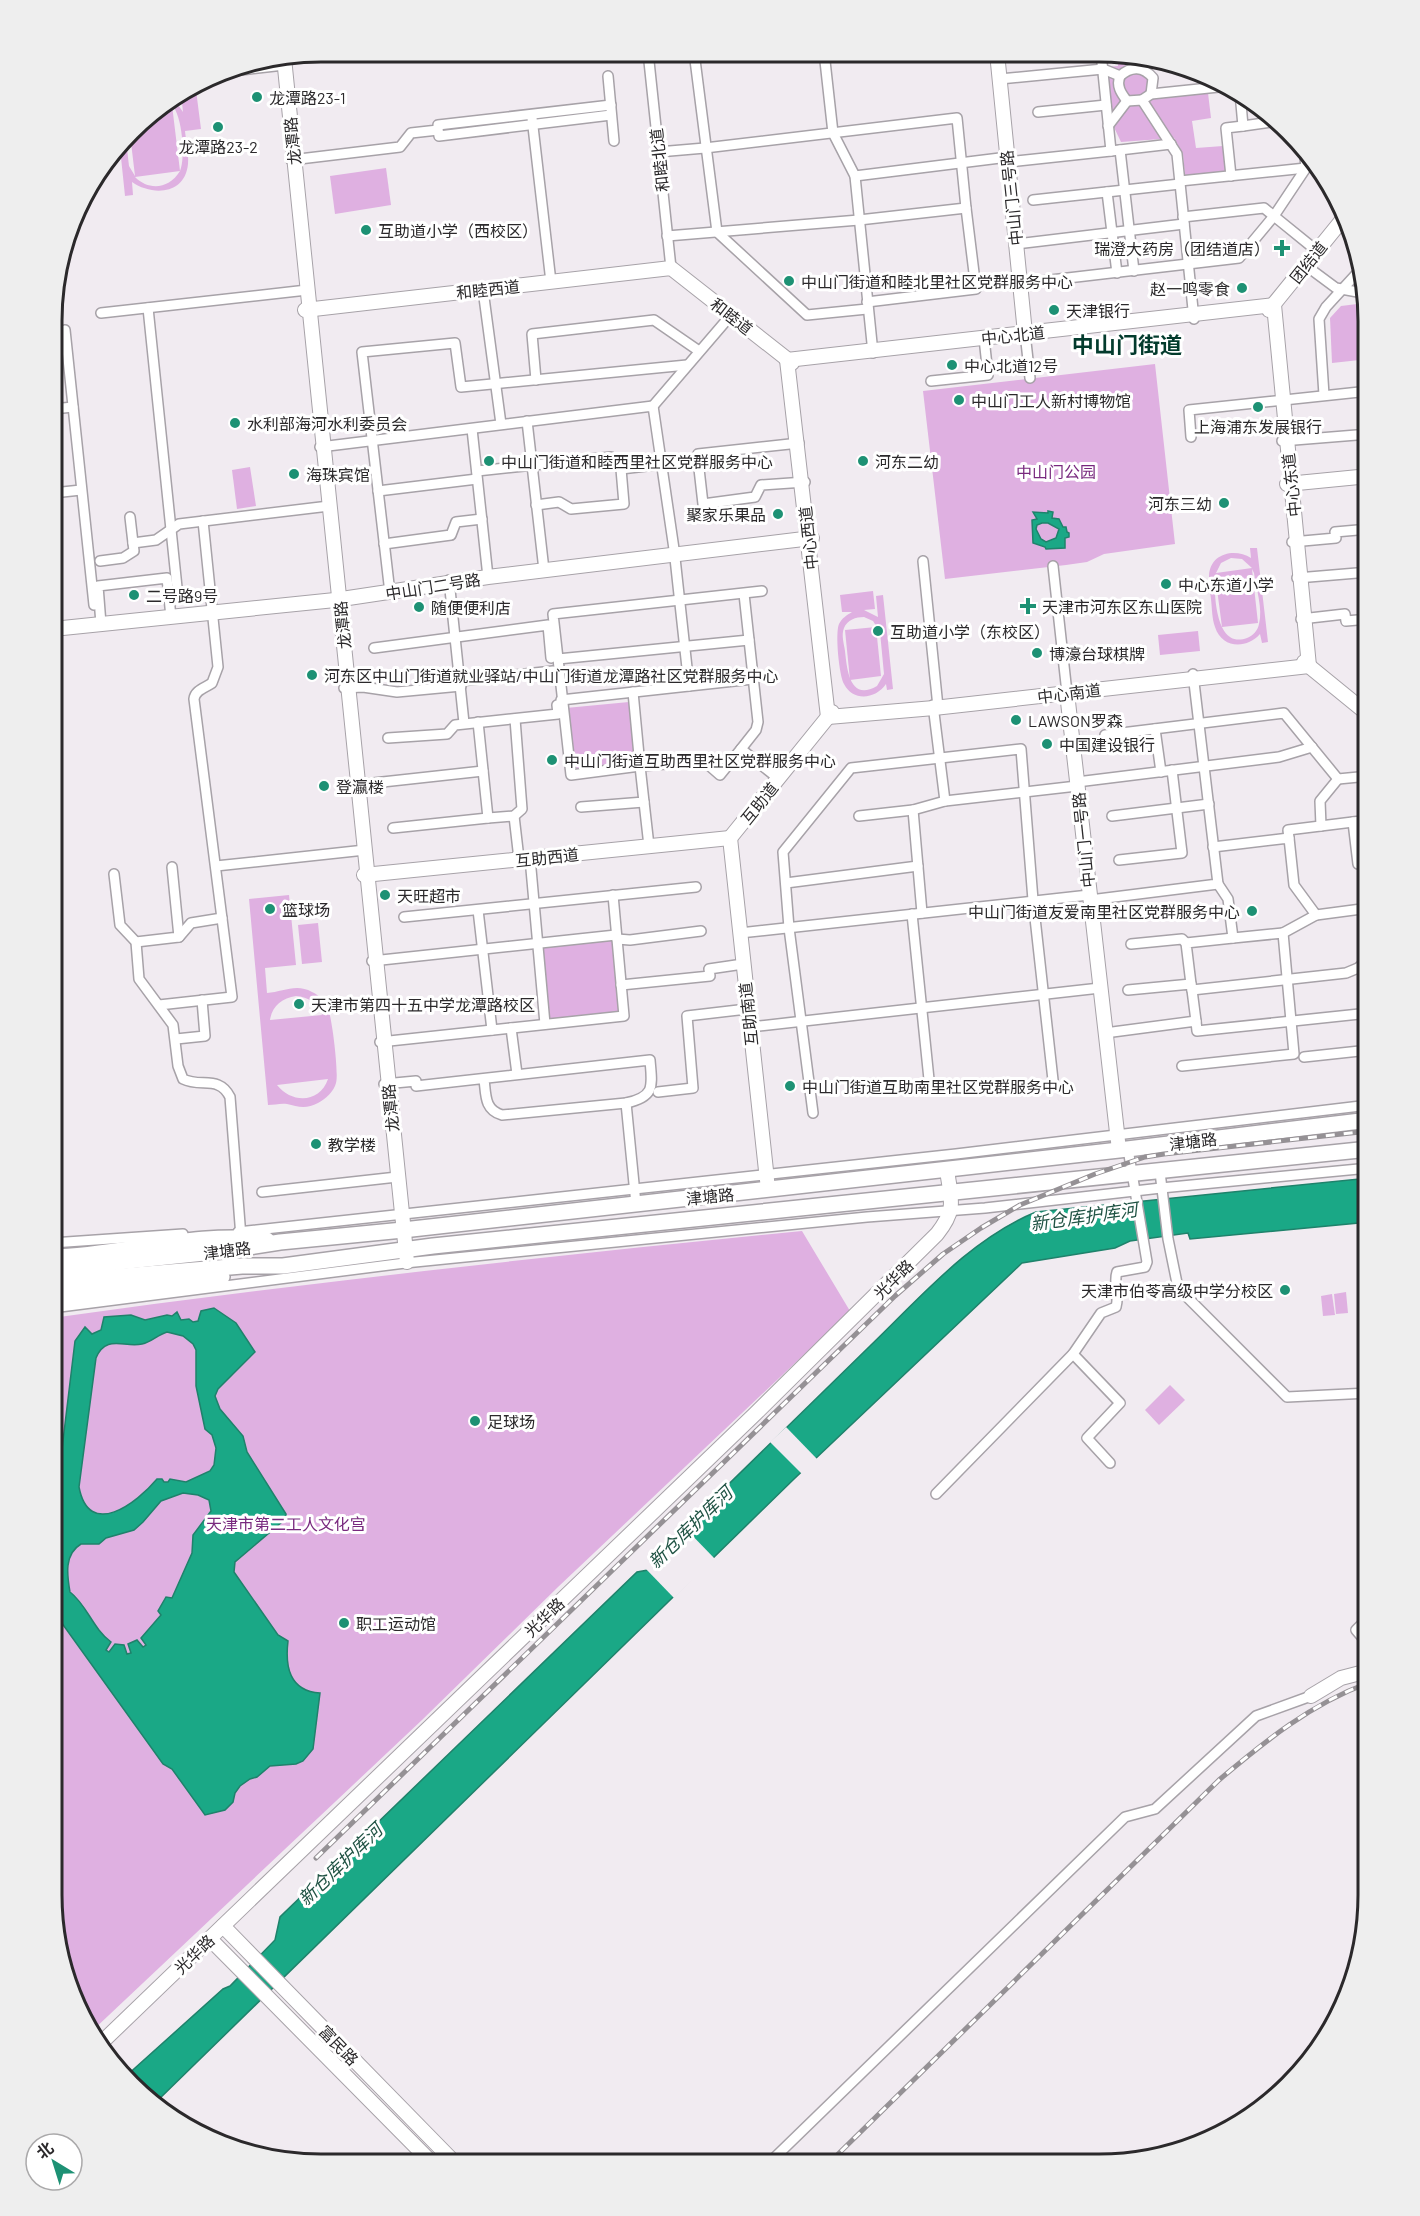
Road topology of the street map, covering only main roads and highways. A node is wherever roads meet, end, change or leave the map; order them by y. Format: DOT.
graph roads {
  1 [pos="1358,1121"];
  2 [pos="1358,1150"];
  3 [pos="280,1242"];
  4 [pos="62,1256"];
  5 [pos="283,1266"];
  6 [pos="62,1268"];
  7 [pos="62,1281"];
  8 [pos="62,1296"];
  1 -- 3 [label="main road, 津塘路"];
  2 -- 5 [label="main road, 津塘路"];
  3 -- 4 [label="main road"];
  3 -- 6 [label="main road, 津塘路"];
  5 -- 7 [label="main road, 津塘路"];
  5 -- 8 [label="main road"];
}
